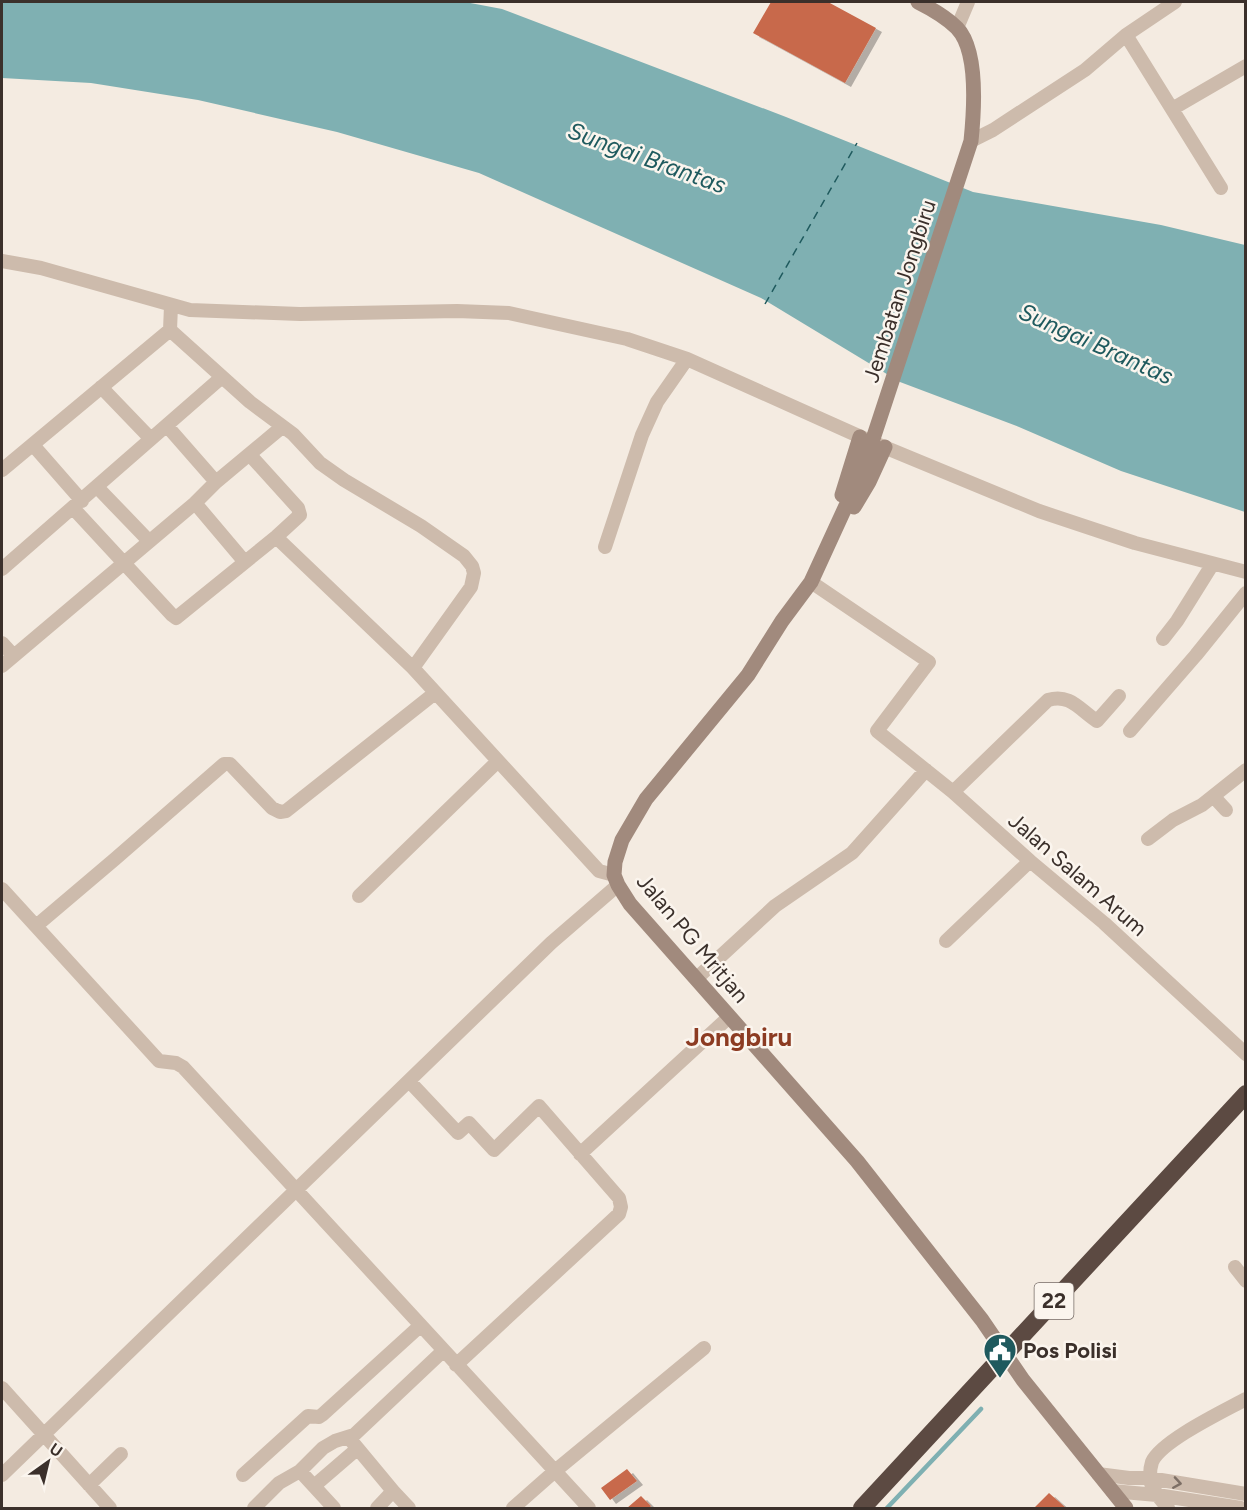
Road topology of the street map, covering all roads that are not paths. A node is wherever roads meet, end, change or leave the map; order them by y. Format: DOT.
graph roads {
  1 [pos="918,2"];
  2 [pos="968,2"];
  3 [pos="1175,2"];
  4 [pos="957,28"];
  5 [pos="1126,34"];
  6 [pos="1245,66"];
  7 [pos="1172,108"];
  8 [pos="971,141"];
  9 [pos="1221,188"];
  10 [pos="2,261"];
  11 [pos="171,306"];
  12 [pos="170,330"];
  13 [pos="687,359"];
  14 [pos="222,377"];
  15 [pos="101,387"];
  16 [pos="879,424"];
  17 [pos="167,426"];
  18 [pos="282,427"];
  19 [pos="151,439"];
  20 [pos="872,442"];
  21 [pos="33,445"];
  22 [pos="250,455"];
  23 [pos="2,470"];
  24 [pos="216,483"];
  25 [pos="97,487"];
  26 [pos="195,503"];
  27 [pos="78,504"];
  28 [pos="276,537"];
  29 [pos="149,541"];
  30 [pos="605,547"];
  31 [pos="244,561"];
  32 [pos="124,562"];
  33 [pos="1212,565"];
  34 [pos="2,569"];
  35 [pos="1245,572"];
  36 [pos="811,582"];
  37 [pos="1245,593"];
  38 [pos="1163,639"];
  39 [pos="2,643"];
  40 [pos="13,656"];
  41 [pos="2,666"];
  42 [pos="413,668"];
  43 [pos="435,693"];
  44 [pos="1119,696"];
  45 [pos="1130,731"];
  46 [pos="497,762"];
  47 [pos="926,770"];
  48 [pos="1245,770"];
  49 [pos="952,792"];
  50 [pos="1214,796"];
  51 [pos="1226,810"];
  52 [pos="1148,839"];
  53 [pos="1030,861"];
  54 [pos="616,880"];
  55 [pos="2,889"];
  56 [pos="359,896"];
  57 [pos="36,926"];
  58 [pos="946,941"];
  59 [pos="697,978"];
  60 [pos="729,1017"];
  61 [pos="1245,1054"];
  62 [pos="409,1081"];
  63 [pos="1245,1094"];
  64 [pos="580,1154"];
  65 [pos="296,1190"];
  66 [pos="1235,1267"];
  67 [pos="1245,1281"];
  68 [pos="420,1326"];
  69 [pos="704,1348"];
  70 [pos="443,1351"];
  71 [pos="1005,1355"];
  72 [pos="456,1365"];
  73 [pos="2,1388"];
  74 [pos="1245,1399"];
  75 [pos="1225,1410"];
  76 [pos="1245,1413"];
  77 [pos="43,1434"];
  78 [pos="353,1443"];
  79 [pos="121,1454"];
  80 [pos="300,1471"];
  81 [pos="555,1471"];
  82 [pos="1098,1474"];
  83 [pos="2,1475"];
  84 [pos="243,1475"];
  85 [pos="1149,1478"];
  86 [pos="89,1485"];
  87 [pos="314,1486"];
  88 [pos="393,1491"];
  89 [pos="1113,1491"];
  90 [pos="1245,1494"];
  91 [pos="1157,1495"];
  92 [pos="111,1509"];
  93 [pos="254,1509"];
  94 [pos="334,1509"];
  95 [pos="377,1509"];
  96 [pos="409,1509"];
  97 [pos="513,1509"];
  98 [pos="589,1509"];
  99 [pos="862,1509"];
  100 [pos="1126,1509"];
  101 [pos="1168,1509"];
  102 [pos="1241,1509"];
  1 -- 4 [label="main road"];
  2 -- 4 [label="street"];
  3 -- 5 [label="street"];
  4 -- 8 [label="main road, Jembatan Jongbiru"];
  5 -- 7 [label="street"];
  5 -- 8 [label="street"];
  6 -- 7 [label="street"];
  7 -- 9 [label="street"];
  8 -- 16 [label="main road, Jembatan Jongbiru"];
  10 -- 11 [label="street"];
  11 -- 12 [label="street"];
  11 -- 13 [label="street"];
  12 -- 14 [label="street"];
  12 -- 15 [label="street"];
  13 -- 20 [label="street"];
  13 -- 30 [label="street"];
  14 -- 17 [label="street"];
  14 -- 18 [label="street"];
  15 -- 19 [label="street"];
  15 -- 21 [label="street"];
  16 -- 20 [label="main road, Jalan PG Mritjan"];
  17 -- 19 [label="street"];
  17 -- 24 [label="street"];
  18 -- 22 [label="street"];
  18 -- 42 [label="street"];
  19 -- 25 [label="street"];
  20 -- 33 [label="street"];
  20 -- 36 [label="main road, Jalan PG Mritjan"];
  21 -- 23 [label="street"];
  21 -- 27 [label="street"];
  22 -- 24 [label="street"];
  22 -- 28 [label="street"];
  24 -- 26 [label="street"];
  25 -- 27 [label="street"];
  25 -- 29 [label="street"];
  26 -- 29 [label="street"];
  26 -- 31 [label="street"];
  27 -- 32 [label="street"];
  27 -- 34 [label="street"];
  28 -- 31 [label="street"];
  28 -- 42 [label="street"];
  29 -- 32 [label="street"];
  31 -- 32 [label="street"];
  32 -- 40 [label="street"];
  33 -- 35 [label="street"];
  33 -- 38 [label="street"];
  36 -- 47 [label="street, Jalan Salam Arum"];
  36 -- 54 [label="main road, Jalan PG Mritjan"];
  37 -- 45 [label="street"];
  39 -- 40 [label="street"];
  40 -- 41 [label="street"];
  42 -- 43 [label="street"];
  43 -- 46 [label="street"];
  43 -- 57 [label="street"];
  44 -- 49 [label="street"];
  46 -- 54 [label="street"];
  46 -- 56 [label="street"];
  47 -- 49 [label="street, Jalan Salam Arum"];
  47 -- 59 [label="street"];
  48 -- 50 [label="street"];
  49 -- 53 [label="street, Jalan Salam Arum"];
  50 -- 51 [label="street"];
  50 -- 52 [label="street"];
  53 -- 58 [label="street"];
  53 -- 61 [label="street, Jalan Salam Arum"];
  54 -- 59 [label="main road, Jalan PG Mritjan"];
  54 -- 62 [label="street"];
  55 -- 57 [label="street"];
  57 -- 65 [label="street"];
  59 -- 60 [label="main road, Jalan PG Mritjan"];
  60 -- 64 [label="street"];
  60 -- 71 [label="main road, Jalan PG Mritjan"];
  62 -- 64 [label="street"];
  62 -- 65 [label="street"];
  63 -- 71 [label="highway, 22"];
  64 -- 72 [label="street"];
  65 -- 68 [label="street"];
  65 -- 77 [label="street"];
  66 -- 67 [label="street"];
  68 -- 70 [label="street"];
  68 -- 84 [label="street"];
  69 -- 81 [label="street"];
  70 -- 72 [label="street"];
  70 -- 78 [label="street"];
  71 -- 82 [label="main road, Jalan PG Mritjan"];
  71 -- 99 [label="highway, 22"];
  72 -- 81 [label="street"];
  73 -- 77 [label="street"];
  74 -- 75 [label="street"];
  75 -- 76 [label="street"];
  75 -- 85 [label="street"];
  77 -- 83 [label="street"];
  77 -- 86 [label="street"];
  78 -- 80 [label="street"];
  78 -- 87 [label="street"];
  78 -- 88 [label="street"];
  79 -- 86 [label="street"];
  80 -- 87 [label="street"];
  80 -- 93 [label="street"];
  81 -- 97 [label="street"];
  81 -- 98 [label="street"];
  82 -- 85 [label="street"];
  82 -- 89 [label="main road, Jalan PG Mritjan"];
  85 -- 90 [label="street, one-way"];
  85 -- 91 [label="street"];
  86 -- 92 [label="street"];
  87 -- 94 [label="street"];
  88 -- 95 [label="street"];
  88 -- 96 [label="street"];
  89 -- 91 [label="street"];
  89 -- 100 [label="main road, Jalan PG Mritjan"];
  91 -- 101 [label="street"];
  91 -- 102 [label="street"];
}
